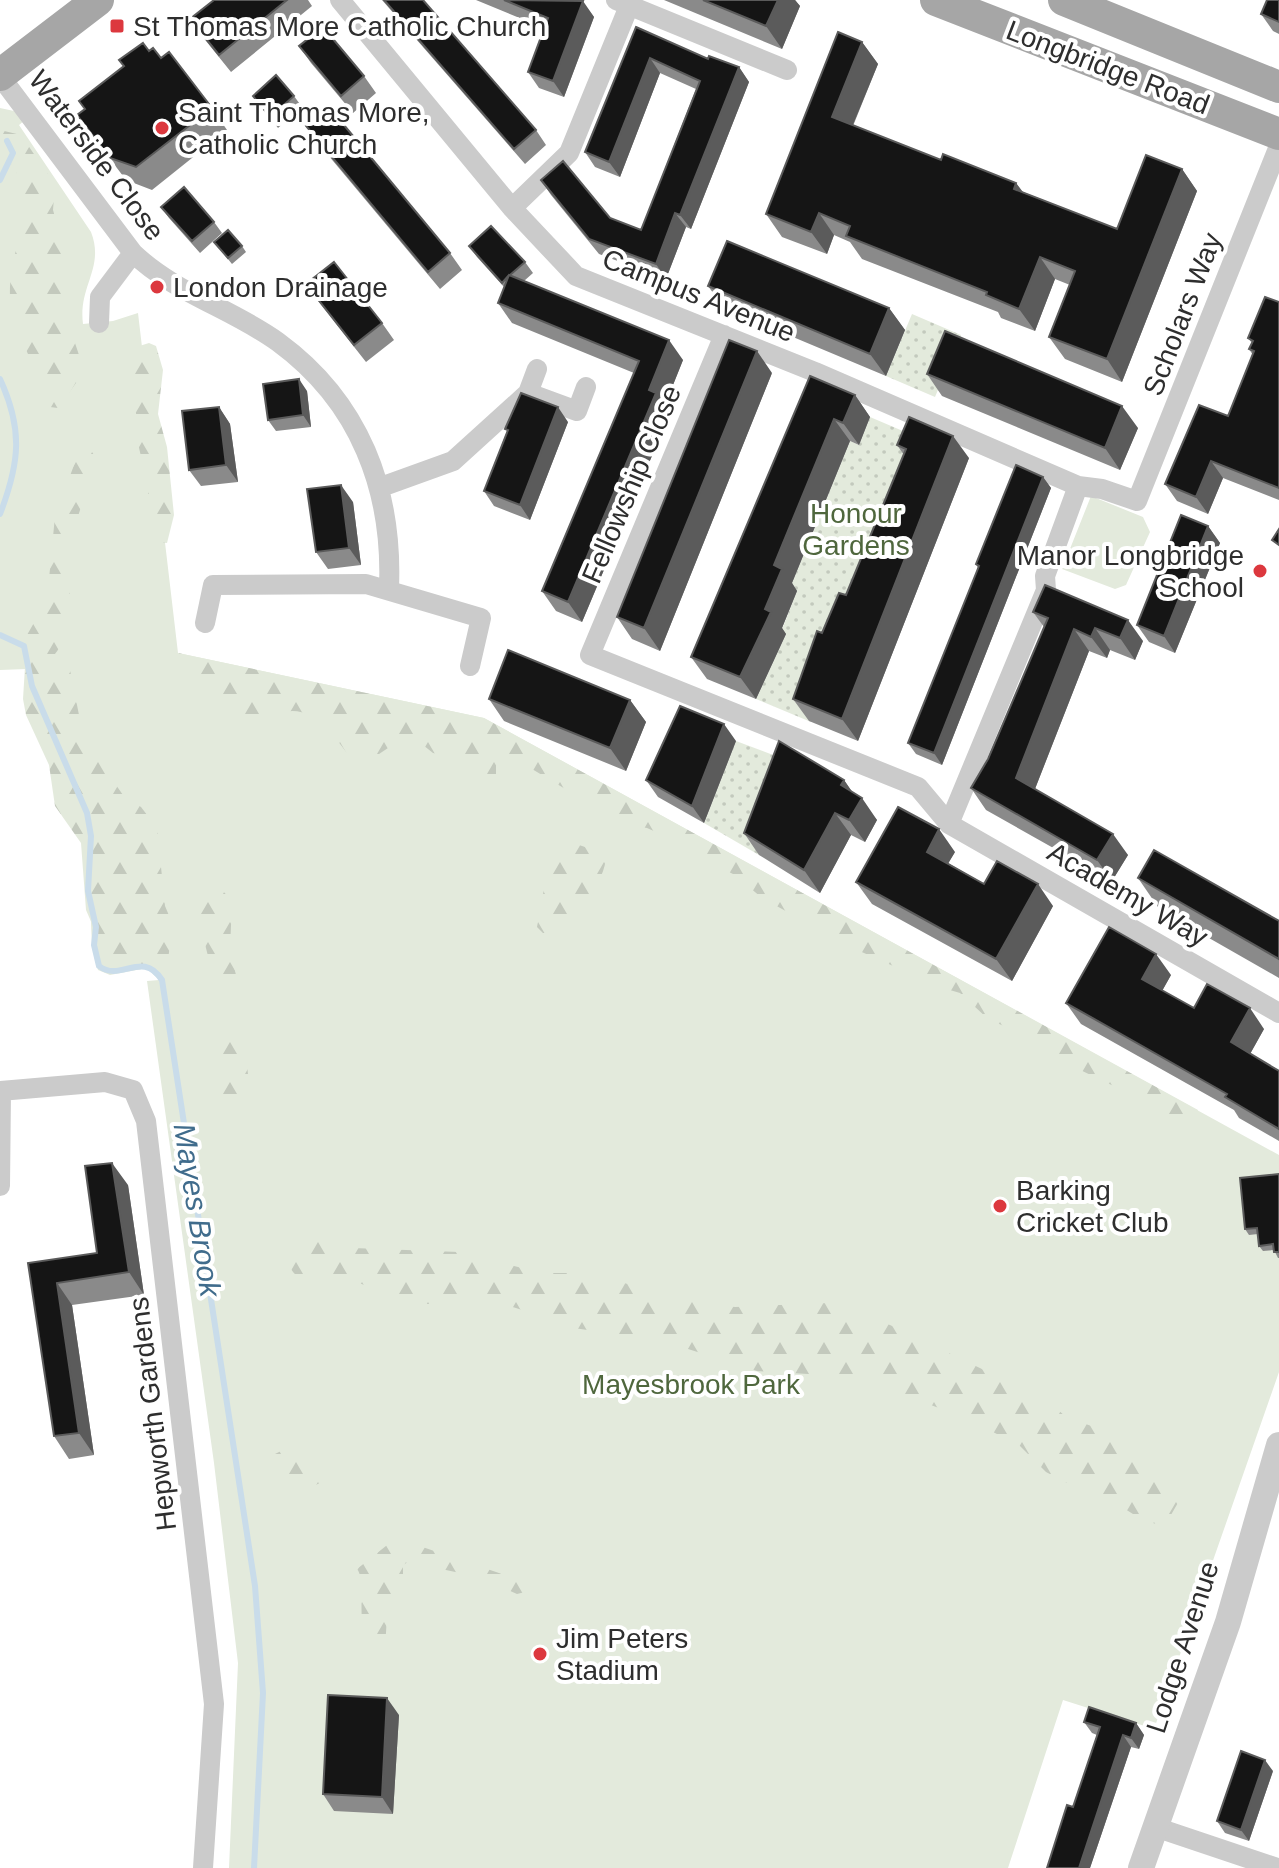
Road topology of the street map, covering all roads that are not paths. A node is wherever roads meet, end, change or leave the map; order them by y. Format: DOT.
graph roads {
  1 [pos="98,0"];
  2 [pos="936,0"];
  3 [pos="1064,0"];
  4 [pos="343,1"];
  5 [pos="622,3"];
  6 [pos="2,70"];
  7 [pos="787,70"];
  8 [pos="1279,87"];
  9 [pos="1279,134"];
  10 [pos="1279,146"];
  11 [pos="512,208"];
  12 [pos="133,253"];
  13 [pos="99,323"];
  14 [pos="724,335"];
  15 [pos="537,369"];
  16 [pos="586,387"];
  17 [pos="528,393"];
  18 [pos="1078,486"];
  19 [pos="381,487"];
  20 [pos="1137,501"];
  21 [pos="389,588"];
  22 [pos="205,623"];
  23 [pos="470,666"];
  24 [pos="949,824"];
  25 [pos="1279,1013"];
  26 [pos="0,1091"];
  27 [pos="0,1186"];
  28 [pos="1279,1445"];
  29 [pos="1155,1827"];
  30 [pos="203,1868"];
  31 [pos="1141,1868"];
  32 [pos="1277,1868"];
  1 -- 6 [label="main road"];
  2 -- 9 [label="main road, Longbridge Road"];
  3 -- 8 [label="main road, Longbridge Road"];
  4 -- 11 [label="street, Campus Avenue"];
  5 -- 7 [label="street"];
  5 -- 11 [label="street"];
  6 -- 12 [label="street, Waterside Close"];
  10 -- 20 [label="street, Scholars Way"];
  11 -- 14 [label="street, Campus Avenue"];
  12 -- 13 [label="street"];
  12 -- 19 [label="street, Waterside Close"];
  14 -- 18 [label="street, Campus Avenue"];
  14 -- 24 [label="street, Fellowship Close"];
  15 -- 17 [label="street"];
  16 -- 17 [label="street"];
  17 -- 19 [label="street"];
  18 -- 20 [label="street, Campus Avenue"];
  18 -- 24 [label="street"];
  19 -- 21 [label="street, Waterside Close"];
  21 -- 22 [label="street"];
  21 -- 23 [label="street"];
  24 -- 25 [label="street, Academy Way"];
  26 -- 27 [label="street"];
  26 -- 30 [label="street, Hepworth Gardens"];
  28 -- 29 [label="street, Lodge Avenue"];
  29 -- 31 [label="street, Lodge Avenue"];
  29 -- 32 [label="street"];
}
